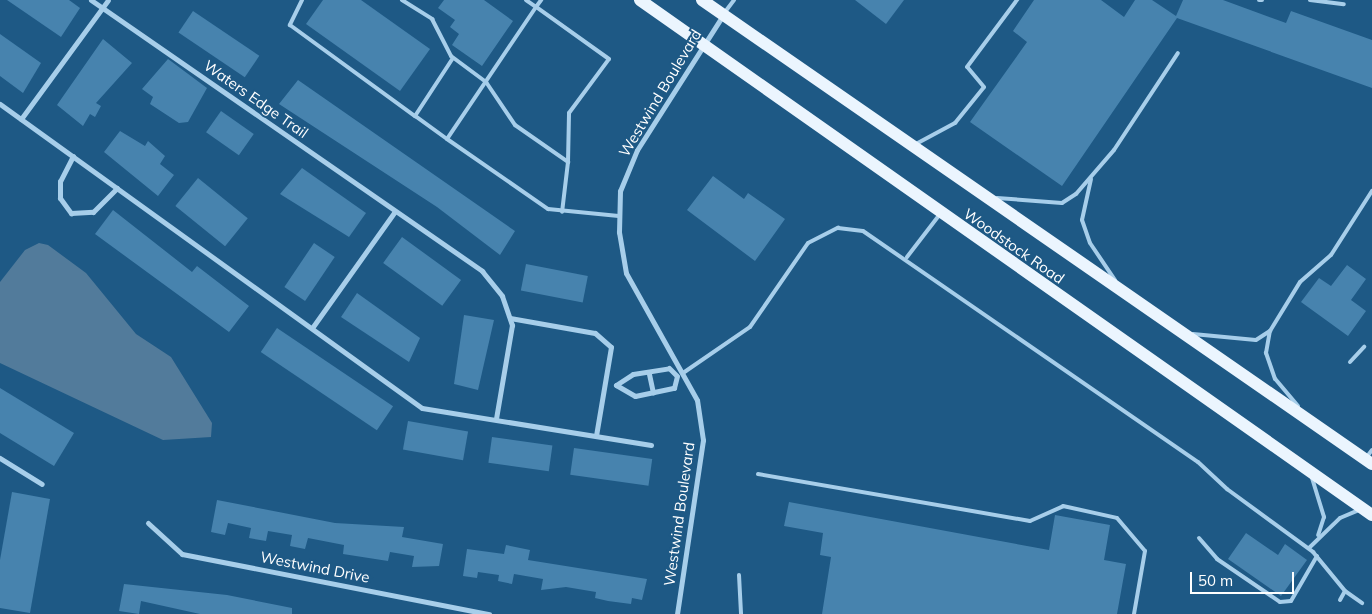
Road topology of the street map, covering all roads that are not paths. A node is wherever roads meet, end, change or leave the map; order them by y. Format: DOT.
graph roads {
  1 [pos="91,0"];
  2 [pos="108,0"];
  3 [pos="302,0"];
  4 [pos="402,0"];
  5 [pos="526,0"];
  6 [pos="541,0"];
  7 [pos="640,0"];
  8 [pos="702,0"];
  9 [pos="734,0"];
  10 [pos="1017,0"];
  11 [pos="1310,0"];
  12 [pos="409,2"];
  13 [pos="1344,4"];
  14 [pos="536,7"];
  15 [pos="102,8"];
  16 [pos="723,15"];
  17 [pos="702,45"];
  18 [pos="1178,54"];
  19 [pos="453,58"];
  20 [pos="486,82"];
  21 [pos="0,104"];
  22 [pos="415,116"];
  23 [pos="21,119"];
  24 [pos="447,139"];
  25 [pos="912,146"];
  26 [pos="73,156"];
  27 [pos="568,162"];
  28 [pos="1091,178"];
  29 [pos="117,188"];
  30 [pos="1372,191"];
  31 [pos="987,198"];
  32 [pos="395,211"];
  33 [pos="562,212"];
  34 [pos="940,214"];
  35 [pos="619,216"];
  36 [pos="907,257"];
  37 [pos="1121,290"];
  38 [pos="510,318"];
  39 [pos="312,328"];
  40 [pos="1270,331"];
  41 [pos="1183,333"];
  42 [pos="1364,347"];
  43 [pos="1350,362"];
  44 [pos="683,373"];
  45 [pos="649,374"];
  46 [pos="677,376"];
  47 [pos="605,384"];
  48 [pos="616,385"];
  49 [pos="653,393"];
  50 [pos="496,419"];
  51 [pos="1309,420"];
  52 [pos="596,436"];
  53 [pos="651,445"];
  54 [pos="0,458"];
  55 [pos="1370,458"];
  56 [pos="1310,472"];
  57 [pos="758,474"];
  58 [pos="42,484"];
  59 [pos="1367,512"];
  60 [pos="148,523"];
  61 [pos="1318,535"];
  62 [pos="1199,538"];
  63 [pos="1309,548"];
  64 [pos="1317,556"];
  65 [pos="739,575"];
  66 [pos="1344,591"];
  67 [pos="1340,600"];
  68 [pos="1362,603"];
  69 [pos="489,614"];
  70 [pos="677,614"];
  71 [pos="741,614"];
  72 [pos="1134,614"];
  1 -- 15 [label="street, Waters Edge Trail"];
  2 -- 15 [label="street"];
  3 -- 22 [label="lane"];
  4 -- 12 [label="lane"];
  5 -- 14 [label="lane"];
  6 -- 14 [label="lane"];
  7 -- 17 [label="main road, Woodstock Road"];
  8 -- 16 [label="main road, Woodstock Road"];
  9 -- 16 [label="lane"];
  10 -- 25 [label="lane"];
  11 -- 13 [label="lane"];
  12 -- 19 [label="lane"];
  14 -- 20 [label="lane"];
  14 -- 27 [label="lane"];
  15 -- 23 [label="street"];
  15 -- 32 [label="street, Waters Edge Trail"];
  16 -- 17 [label="street, Westwind Boulevard"];
  16 -- 25 [label="main road, Woodstock Road"];
  17 -- 34 [label="main road, Woodstock Road"];
  17 -- 35 [label="street, Westwind Boulevard"];
  18 -- 28 [label="lane"];
  19 -- 20 [label="lane"];
  19 -- 22 [label="lane"];
  20 -- 24 [label="lane"];
  20 -- 27 [label="lane"];
  21 -- 23 [label="street"];
  22 -- 24 [label="lane"];
  23 -- 26 [label="street"];
  24 -- 33 [label="lane"];
  25 -- 31 [label="main road, Woodstock Road"];
  26 -- 29 [label="street"];
  26 -- 29 [label="street"];
  27 -- 33 [label="lane"];
  28 -- 31 [label="lane"];
  28 -- 37 [label="lane"];
  29 -- 39 [label="street"];
  30 -- 40 [label="lane"];
  31 -- 37 [label="main road, Woodstock Road"];
  32 -- 38 [label="street, Waters Edge Trail"];
  32 -- 39 [label="street"];
  33 -- 35 [label="lane"];
  34 -- 36 [label="lane"];
  34 -- 56 [label="main road, Woodstock Road"];
  35 -- 44 [label="street, Westwind Boulevard"];
  36 -- 44 [label="lane"];
  36 -- 63 [label="lane"];
  37 -- 41 [label="main road, Woodstock Road"];
  38 -- 47 [label="street"];
  38 -- 50 [label="street, Waters Edge Trail"];
  39 -- 50 [label="street"];
  40 -- 41 [label="lane"];
  40 -- 51 [label="lane"];
  41 -- 51 [label="main road, Woodstock Road"];
  42 -- 43 [label="lane"];
  44 -- 46 [label="street"];
  44 -- 70 [label="street, Westwind Boulevard"];
  45 -- 46 [label="street"];
  45 -- 48 [label="street"];
  45 -- 49 [label="street"];
  46 -- 49 [label="street"];
  47 -- 48 [label="street"];
  47 -- 52 [label="street"];
  48 -- 49 [label="street"];
  50 -- 52 [label="street"];
  51 -- 55 [label="main road, Woodstock Road"];
  52 -- 53 [label="street"];
  54 -- 58 [label="street"];
  56 -- 59 [label="main road, Woodstock Road"];
  56 -- 61 [label="lane"];
  57 -- 72 [label="lane"];
  59 -- 61 [label="lane"];
  60 -- 69 [label="street, Westwind Drive"];
  61 -- 63 [label="lane"];
  62 -- 64 [label="lane"];
  63 -- 64 [label="lane"];
  64 -- 66 [label="lane"];
  65 -- 71 [label="lane"];
  66 -- 67 [label="lane"];
  66 -- 68 [label="lane"];
}
